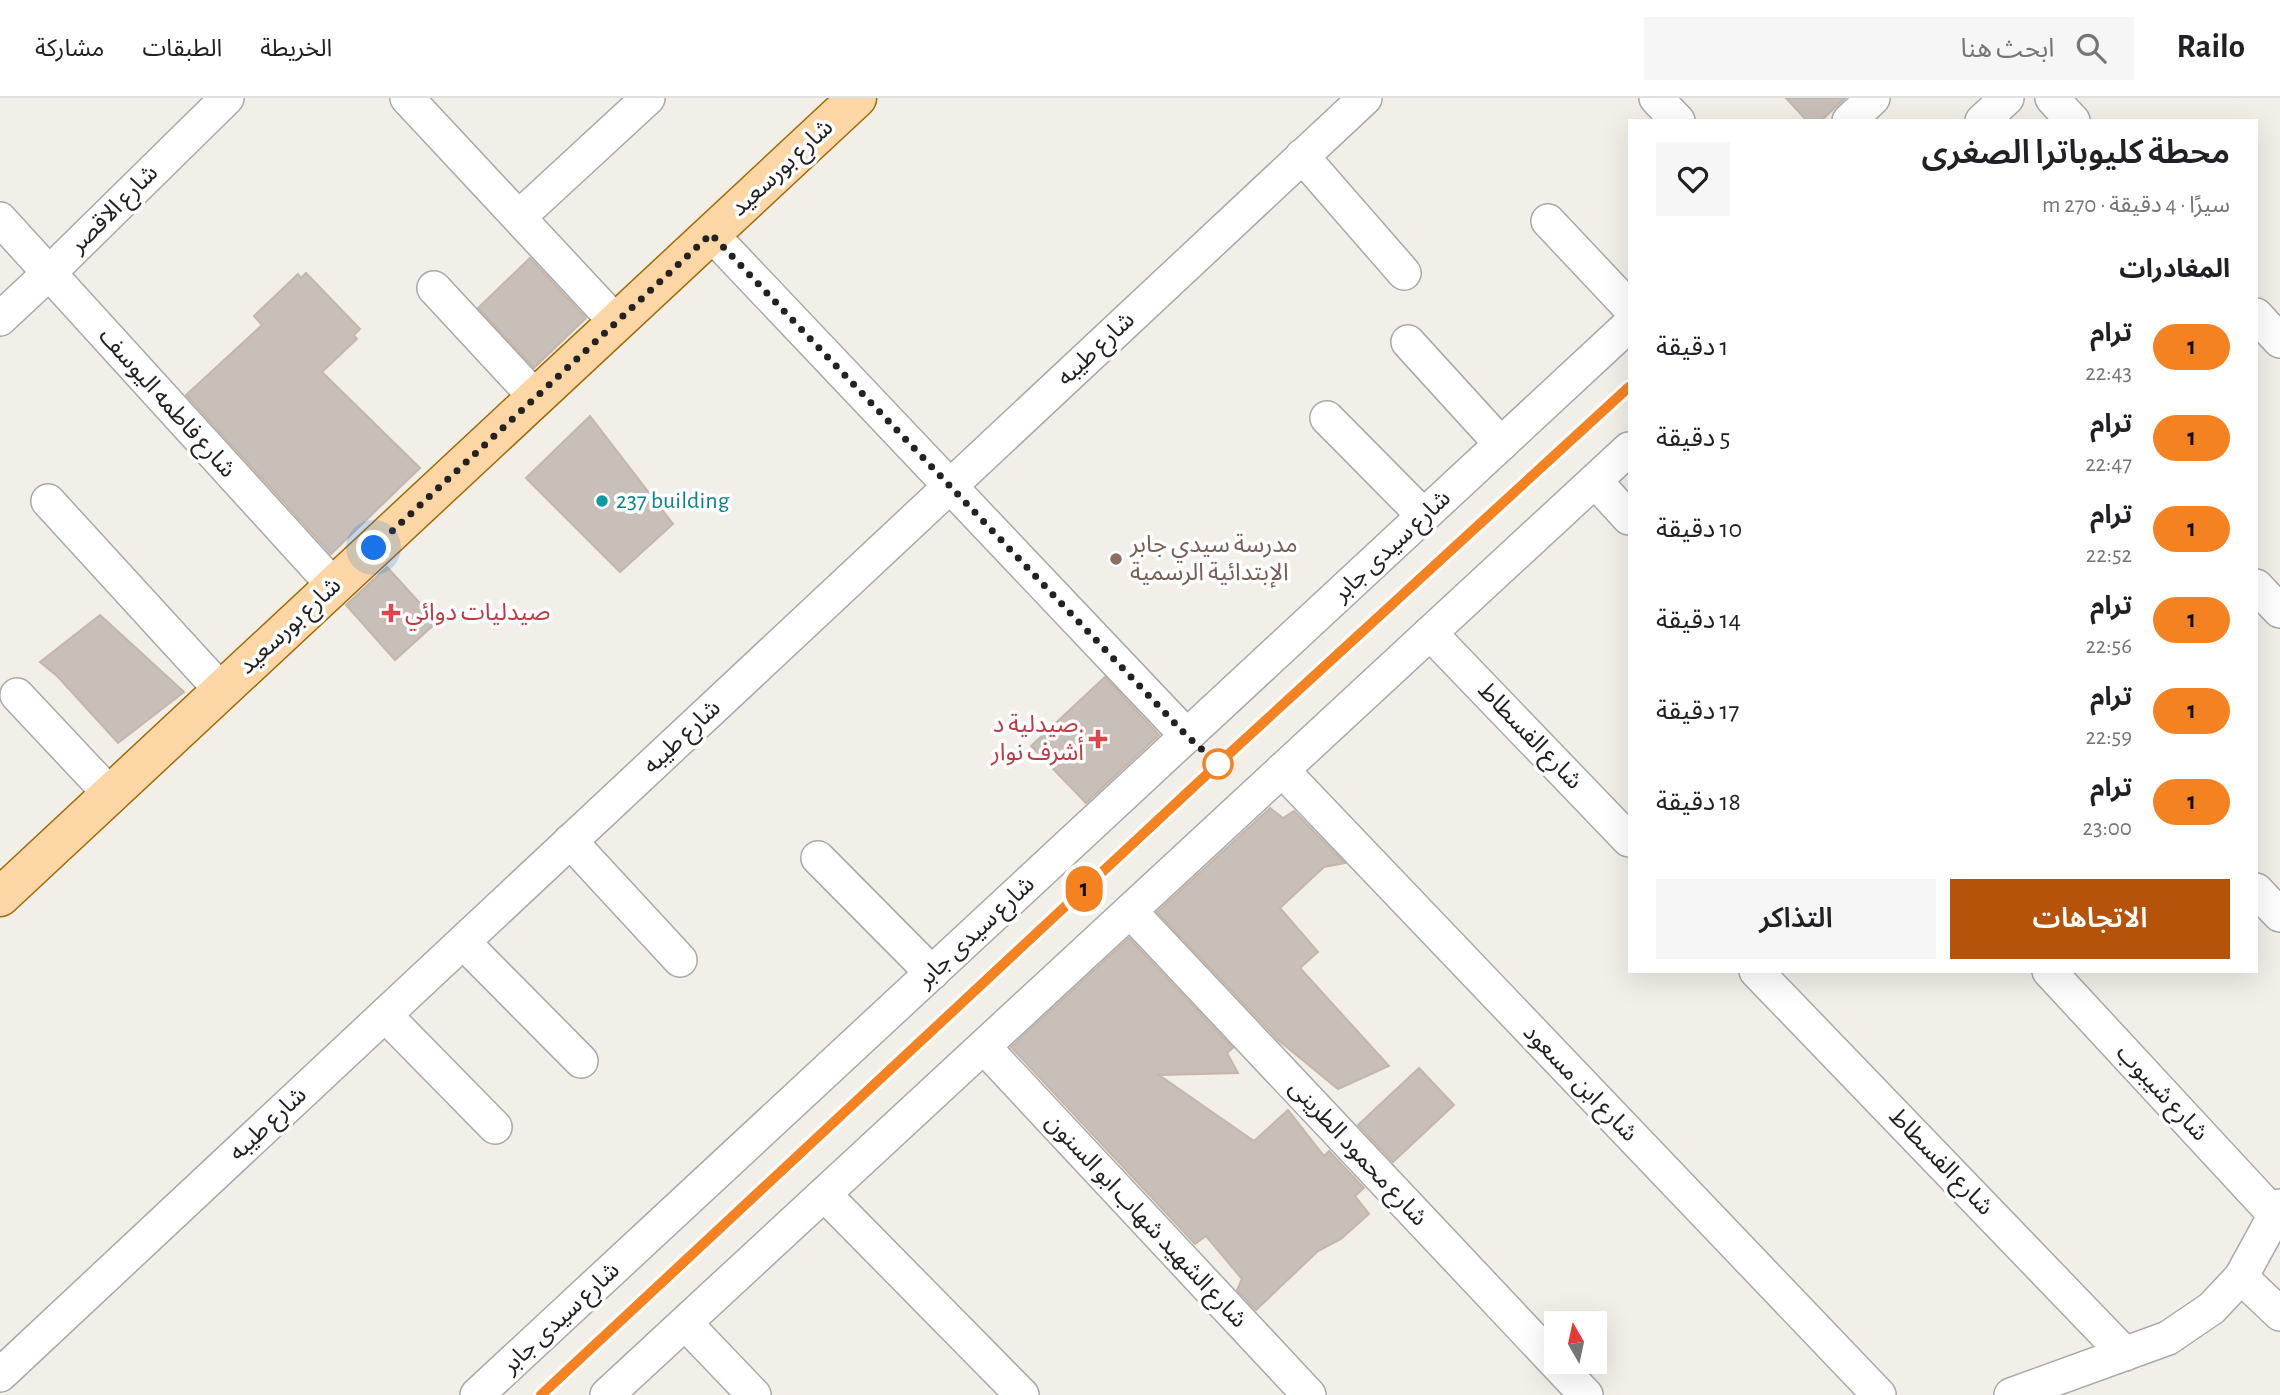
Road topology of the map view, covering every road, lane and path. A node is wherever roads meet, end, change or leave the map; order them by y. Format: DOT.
graph roads {
  1 [pos="227,98"];
  2 [pos="407,98"];
  3 [pos="648,98"];
  4 [pos="857,98"];
  5 [pos="1365,98"];
  6 [pos="1656,98"];
  7 [pos="1874,98"];
  8 [pos="2007,98"];
  9 [pos="2052,98"];
  10 [pos="1676,119"];
  11 [pos="1851,119"];
  12 [pos="1984,119"];
  13 [pos="2071,119"];
  14 [pos="1302,156"];
  15 [pos="519,217"];
  16 [pos="0,219"];
  17 [pos="1548,221"];
  18 [pos="711,234"];
  19 [pos="49,273"];
  20 [pos="1404,274"];
  21 [pos="433,288"];
  22 [pos="1628,306"];
  23 [pos="2258,317"];
  24 [pos="0,319"];
  25 [pos="616,322"];
  26 [pos="1628,327"];
  27 [pos="2280,341"];
  28 [pos="1408,342"];
  29 [pos="536,397"];
  30 [pos="1327,418"];
  31 [pos="1502,444"];
  32 [pos="1628,450"];
  33 [pos="1595,481"];
  34 [pos="950,486"];
  35 [pos="48,501"];
  36 [pos="1424,516"];
  37 [pos="1628,517"];
  38 [pos="334,586"];
  39 [pos="2258,588"];
  40 [pos="2280,611"];
  41 [pos="1430,633"];
  42 [pos="221,690"];
  43 [pos="17,695"];
  44 [pos="1187,736"];
  45 [pos="1282,770"];
  46 [pos="110,794"];
  47 [pos="1628,839"];
  48 [pos="570,841"];
  49 [pos="818,858"];
  50 [pos="2258,892"];
  51 [pos="0,897"];
  52 [pos="1130,911"];
  53 [pos="2280,915"];
  54 [pos="463,942"];
  55 [pos="680,960"];
  56 [pos="932,973"];
  57 [pos="1758,973"];
  58 [pos="2051,973"];
  59 [pos="385,1015"];
  60 [pos="984,1047"];
  61 [pos="581,1061"];
  62 [pos="495,1127"];
  63 [pos="824,1194"];
  64 [pos="2278,1210"];
  65 [pos="2241,1277"];
  66 [pos="2280,1314"];
  67 [pos="685,1323"];
  68 [pos="2125,1354"];
  69 [pos="0,1376"];
  70 [pos="478,1395"];
  71 [pos="607,1395"];
  72 [pos="754,1395"];
  73 [pos="1022,1395"];
  74 [pos="1309,1395"];
  75 [pos="1586,1395"];
  76 [pos="1879,1395"];
  77 [pos="2011,1395"];
  1 -- 19 [label="street, شارع الاقصر"];
  2 -- 15 [label="street"];
  3 -- 15 [label="street"];
  4 -- 18 [label="main road, شارع بورسعيد"];
  5 -- 14 [label="street, شارع طيبه"];
  6 -- 10 [label="street"];
  7 -- 11 [label="street"];
  8 -- 12 [label="street"];
  9 -- 13 [label="street"];
  14 -- 20 [label="street"];
  14 -- 34 [label="street, شارع طيبه"];
  15 -- 25 [label="street"];
  16 -- 19 [label="street, شارع فاطمه اليوسف"];
  17 -- 22 [label="street"];
  18 -- 25 [label="main road, شارع بورسعيد"];
  18 -- 34 [label="street"];
  19 -- 24 [label="street, شارع الاقصر"];
  19 -- 38 [label="street, شارع فاطمه اليوسف"];
  21 -- 29 [label="street"];
  23 -- 27 [label="street"];
  25 -- 29 [label="main road, شارع بورسعيد"];
  26 -- 31 [label="street, شارع سيدى جابر"];
  28 -- 31 [label="street"];
  29 -- 38 [label="main road, شارع بورسعيد"];
  30 -- 36 [label="street"];
  31 -- 36 [label="street, شارع سيدى جابر"];
  32 -- 33 [label="street"];
  33 -- 37 [label="street"];
  33 -- 41 [label="street"];
  34 -- 44 [label="street"];
  34 -- 48 [label="street, شارع طيبه"];
  35 -- 42 [label="street"];
  36 -- 44 [label="street, شارع سيدى جابر"];
  38 -- 42 [label="main road, شارع بورسعيد"];
  39 -- 40 [label="street"];
  41 -- 45 [label="street"];
  41 -- 47 [label="street, شارع الفسطاط"];
  42 -- 46 [label="main road, شارع بورسعيد"];
  43 -- 46 [label="street"];
  44 -- 56 [label="street, شارع سيدى جابر"];
  45 -- 52 [label="street"];
  45 -- 76 [label="street, شارع ابن مسعود"];
  46 -- 51 [label="main road, شارع بورسعيد"];
  48 -- 54 [label="street, شارع طيبه"];
  48 -- 55 [label="street"];
  49 -- 56 [label="street"];
  50 -- 53 [label="street"];
  52 -- 60 [label="street"];
  52 -- 75 [label="street, شارع محمود الطرينى"];
  54 -- 59 [label="street, شارع طيبه"];
  54 -- 61 [label="street"];
  56 -- 70 [label="street, شارع سيدى جابر"];
  57 -- 68 [label="street, شارع الفسطاط"];
  58 -- 64 [label="street, شارع شيبوب"];
  59 -- 62 [label="street"];
  59 -- 69 [label="street, شارع طيبه"];
  60 -- 63 [label="street"];
  60 -- 74 [label="street, شارع الشهيد شهاب ابو السنون"];
  63 -- 67 [label="street"];
  63 -- 73 [label="street"];
  64 -- 65 [label="street"];
  65 -- 66 [label="street"];
  65 -- 68 [label="street"];
  67 -- 71 [label="street"];
  67 -- 72 [label="street"];
  68 -- 77 [label="street"];
}
